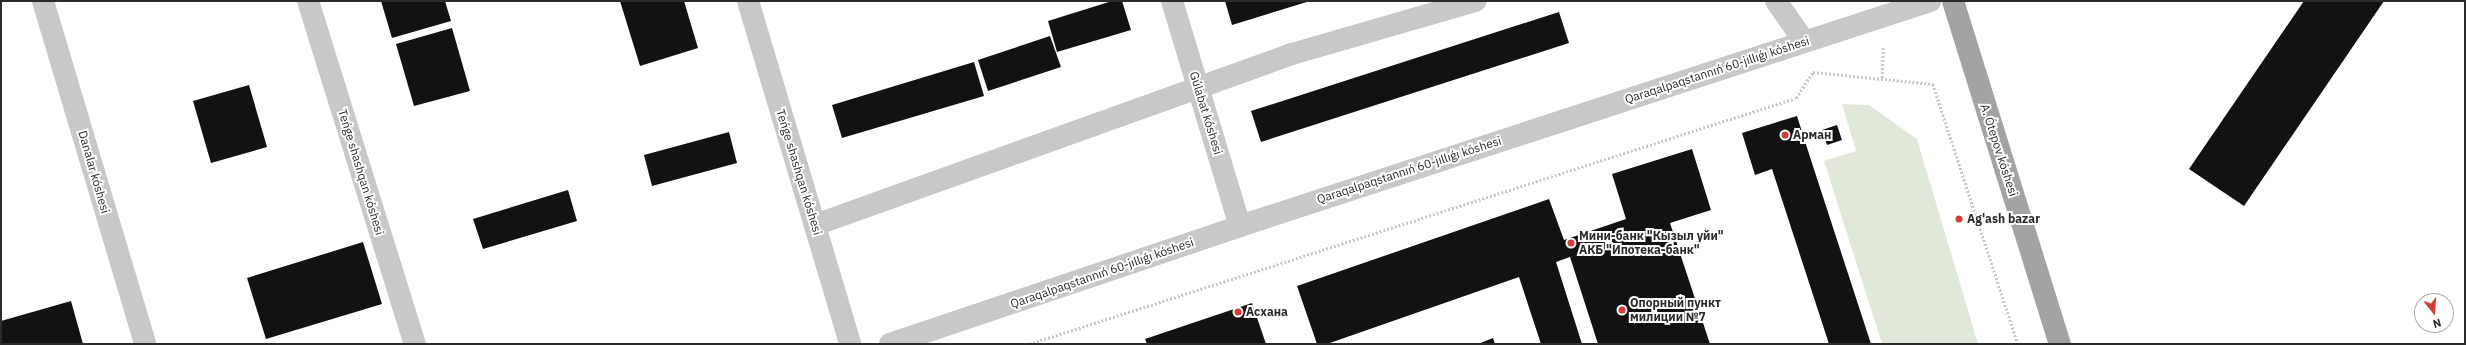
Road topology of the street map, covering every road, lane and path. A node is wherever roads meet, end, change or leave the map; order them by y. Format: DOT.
graph roads {
  1 [pos="43,1"];
  2 [pos="308,1"];
  3 [pos="748,1"];
  4 [pos="1172,1"];
  5 [pos="1476,1"];
  6 [pos="1776,1"];
  7 [pos="1930,1"];
  8 [pos="1953,1"];
  9 [pos="1804,41"];
  10 [pos="1884,47"];
  11 [pos="1882,78"];
  12 [pos="1198,88"];
  13 [pos="815,225"];
  14 [pos="1240,226"];
  15 [pos="145,344"];
  16 [pos="414,344"];
  17 [pos="850,344"];
  18 [pos="890,344"];
  19 [pos="1029,344"];
  20 [pos="2018,344"];
  21 [pos="2060,344"];
  1 -- 15 [label="street, Danalar kóshesi"];
  2 -- 16 [label="street, Teńge shashqan kóshesi"];
  3 -- 13 [label="street, Teńge shashqan kóshesi"];
  4 -- 12 [label="street, Gúlabat kóshesi"];
  5 -- 12 [label="street"];
  6 -- 9 [label="street"];
  7 -- 9 [label="street, Qaraqalpaqstannıń 60-jıllıǵı kóshesi"];
  8 -- 21 [label="main road, A. Ótepov kóshesi"];
  9 -- 14 [label="street, Qaraqalpaqstannıń 60-jıllıǵı kóshesi"];
  10 -- 11 [label="path"];
  11 -- 19 [label="path"];
  11 -- 20 [label="path"];
  12 -- 13 [label="street"];
  12 -- 14 [label="street, Gúlabat kóshesi"];
  13 -- 17 [label="street, Teńge shashqan kóshesi"];
  14 -- 18 [label="street, Qaraqalpaqstannıń 60-jıllıǵı kóshesi"];
}
